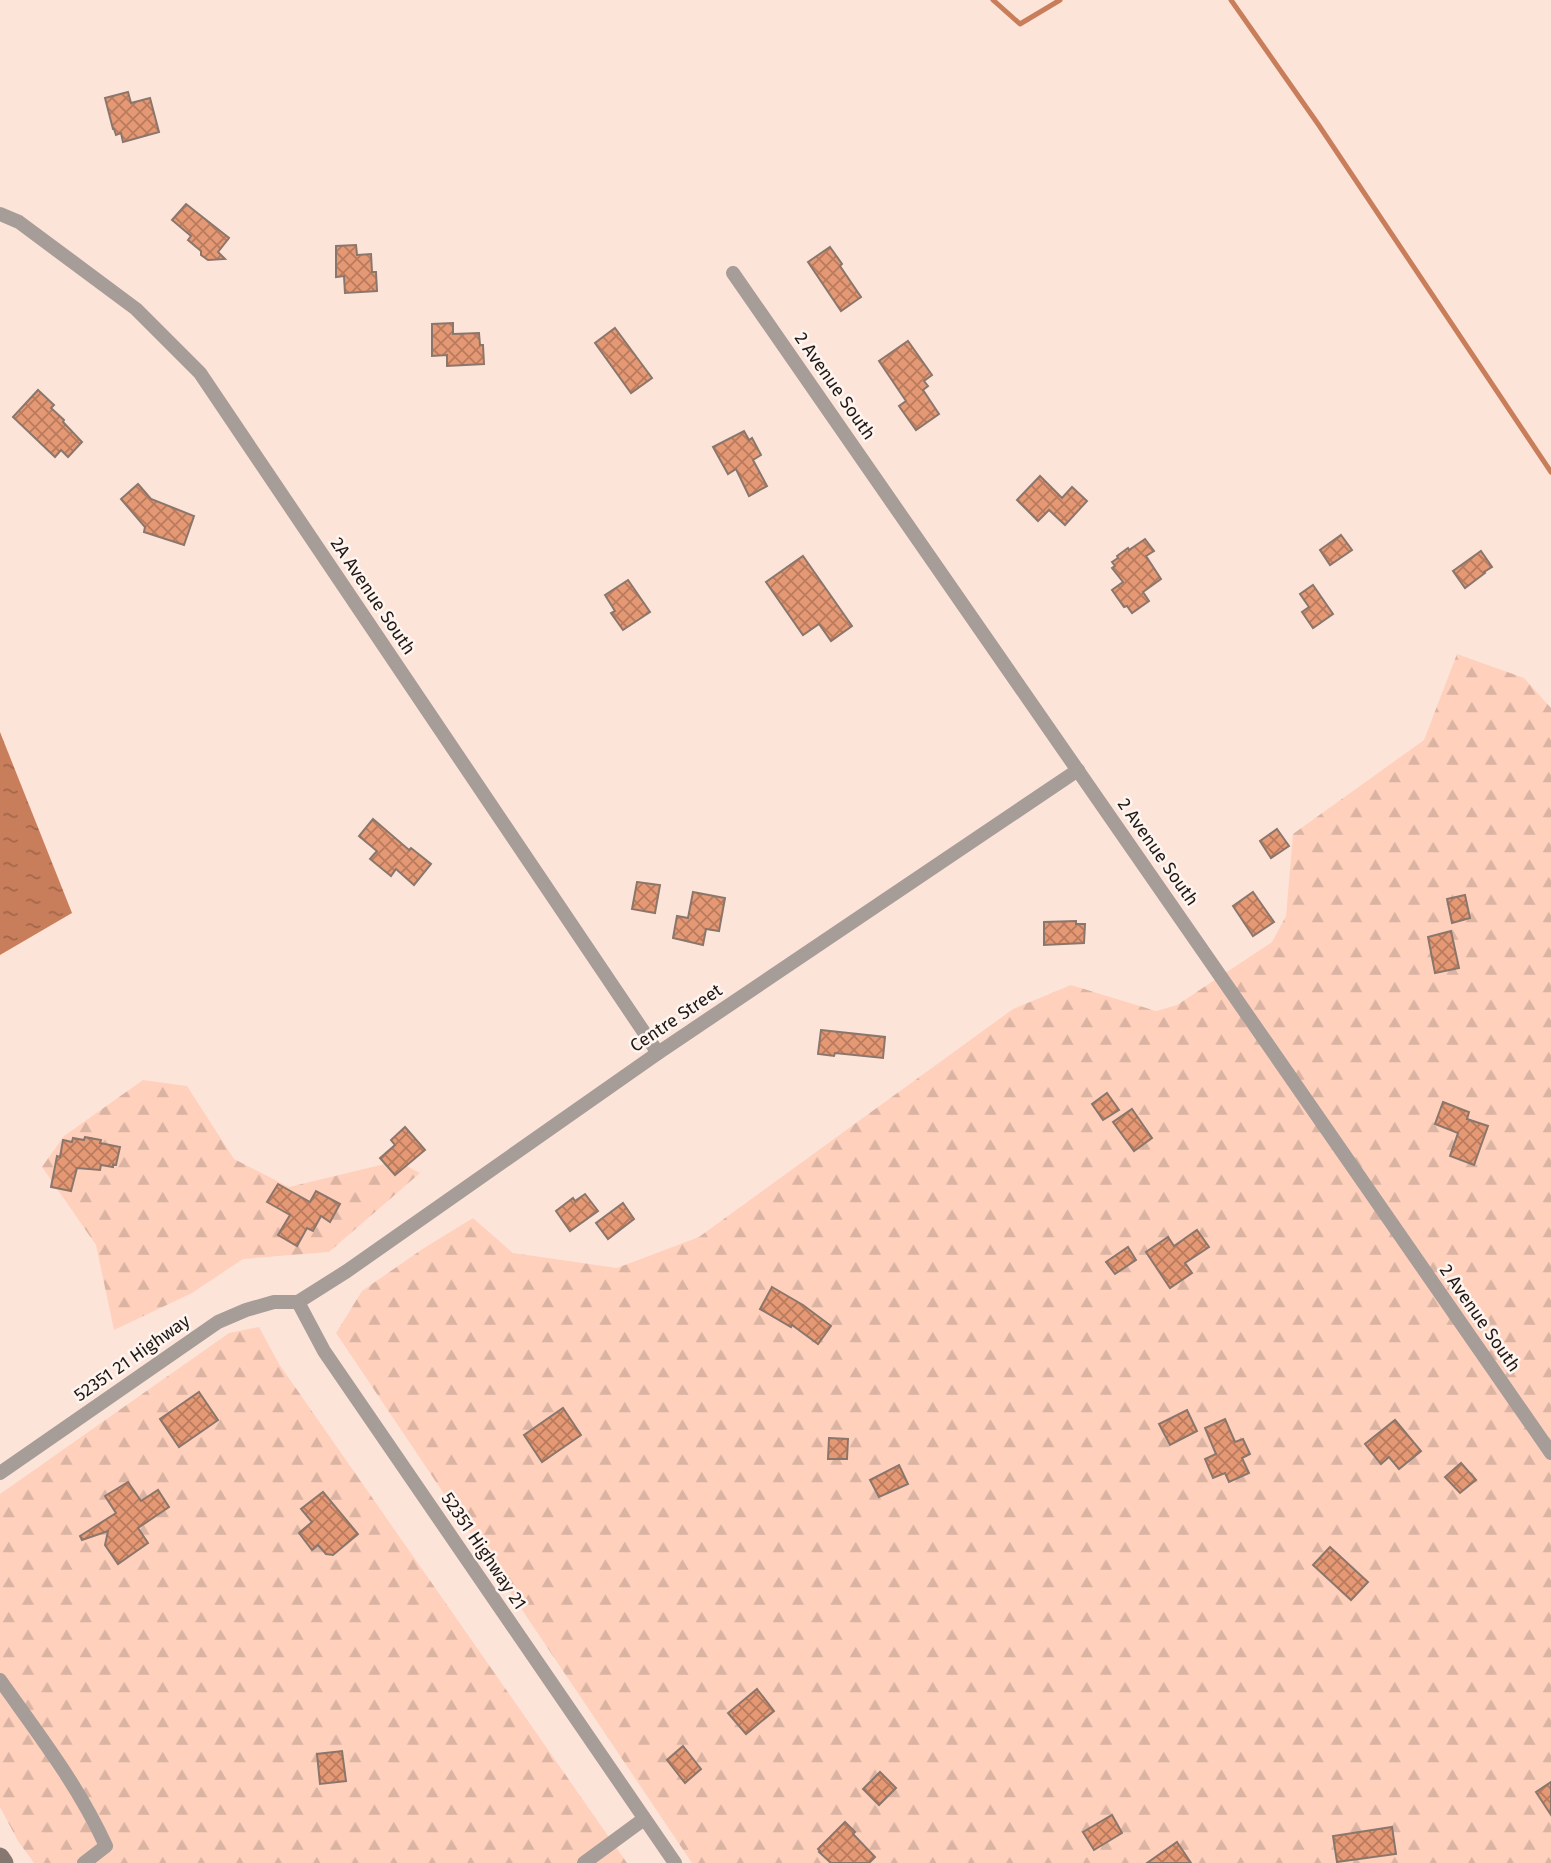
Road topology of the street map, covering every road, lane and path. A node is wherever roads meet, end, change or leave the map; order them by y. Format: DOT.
graph roads {
  1 [pos="0,214"];
  2 [pos="733,273"];
  3 [pos="1078,770"];
  4 [pos="658,1053"];
  5 [pos="298,1301"];
  6 [pos="1551,1453"];
  7 [pos="0,1473"];
  8 [pos="0,1679"];
  9 [pos="644,1819"];
  10 [pos="0,1857"];
  11 [pos="4,1863"];
  12 [pos="84,1863"];
  13 [pos="584,1863"];
  14 [pos="675,1863"];
  1 -- 4 [label="street, 2A Avenue South"];
  2 -- 3 [label="street, 2 Avenue South"];
  3 -- 4 [label="street, Centre Street"];
  3 -- 6 [label="street, 2 Avenue South"];
  4 -- 5 [label="street, Centre Street"];
  5 -- 7 [label="street, 52351 21 Highway"];
  5 -- 9 [label="street, 52351 Highway 21"];
  8 -- 12 [label="street"];
  9 -- 13 [label="street"];
  9 -- 14 [label="street, 52351 Highway 21"];
  10 -- 11 [label="main road"];
}
